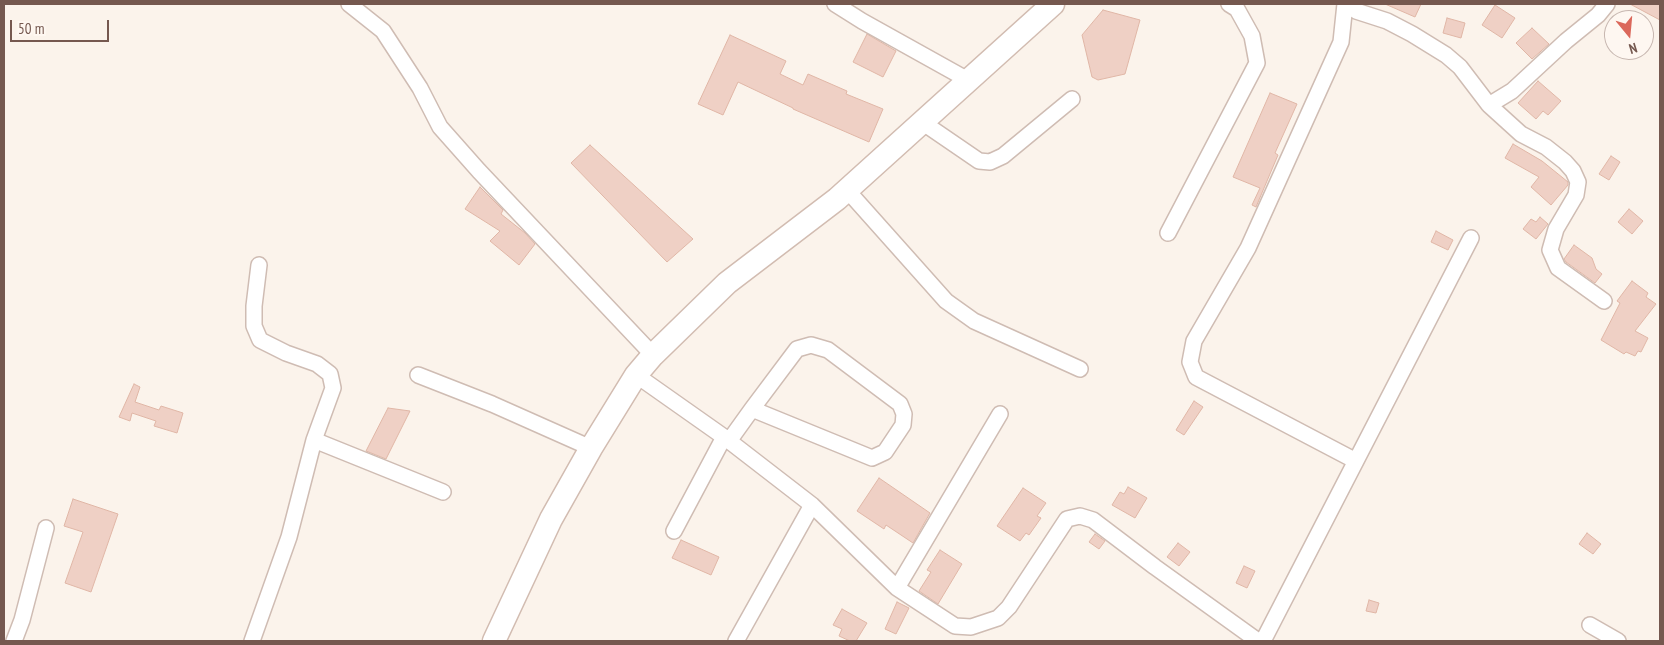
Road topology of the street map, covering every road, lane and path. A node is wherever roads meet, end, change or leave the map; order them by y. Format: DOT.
graph roads {
  1 [pos="349,4"];
  2 [pos="835,4"];
  3 [pos="1052,4"];
  4 [pos="1229,4"];
  5 [pos="1345,4"];
  6 [pos="1349,4"];
  7 [pos="1607,4"];
  8 [pos="968,80"];
  9 [pos="1072,99"];
  10 [pos="1489,105"];
  11 [pos="922,122"];
  12 [pos="847,190"];
  13 [pos="1168,233"];
  14 [pos="1471,238"];
  15 [pos="259,265"];
  16 [pos="1604,301"];
  17 [pos="653,355"];
  18 [pos="1080,369"];
  19 [pos="418,375"];
  20 [pos="636,375"];
  21 [pos="752,409"];
  22 [pos="1000,414"];
  23 [pos="727,439"];
  24 [pos="314,440"];
  25 [pos="591,448"];
  26 [pos="1356,461"];
  27 [pos="443,492"];
  28 [pos="812,505"];
  29 [pos="46,528"];
  30 [pos="674,531"];
  31 [pos="897,588"];
  32 [pos="1590,625"];
  33 [pos="14,641"];
  34 [pos="252,641"];
  35 [pos="494,641"];
  36 [pos="736,641"];
  37 [pos="1258,641"];
  38 [pos="1263,641"];
  39 [pos="1618,641"];
  1 -- 17 [label="street"];
  2 -- 8 [label="street"];
  3 -- 8 [label="street"];
  4 -- 13 [label="street"];
  5 -- 26 [label="street"];
  6 -- 10 [label="street"];
  7 -- 10 [label="street"];
  8 -- 11 [label="street"];
  9 -- 11 [label="street"];
  10 -- 16 [label="street"];
  11 -- 12 [label="street"];
  12 -- 17 [label="street"];
  12 -- 18 [label="street"];
  14 -- 26 [label="street"];
  15 -- 24 [label="street"];
  17 -- 20 [label="street"];
  19 -- 25 [label="street"];
  20 -- 23 [label="street"];
  20 -- 25 [label="street"];
  21 -- 21 [label="street"];
  21 -- 23 [label="street"];
  22 -- 31 [label="street"];
  23 -- 28 [label="street"];
  23 -- 30 [label="street"];
  24 -- 27 [label="street"];
  24 -- 34 [label="street"];
  25 -- 35 [label="street"];
  26 -- 38 [label="street"];
  28 -- 31 [label="street"];
  28 -- 36 [label="street"];
  29 -- 33 [label="street"];
  31 -- 37 [label="street"];
  32 -- 39 [label="street"];
}
